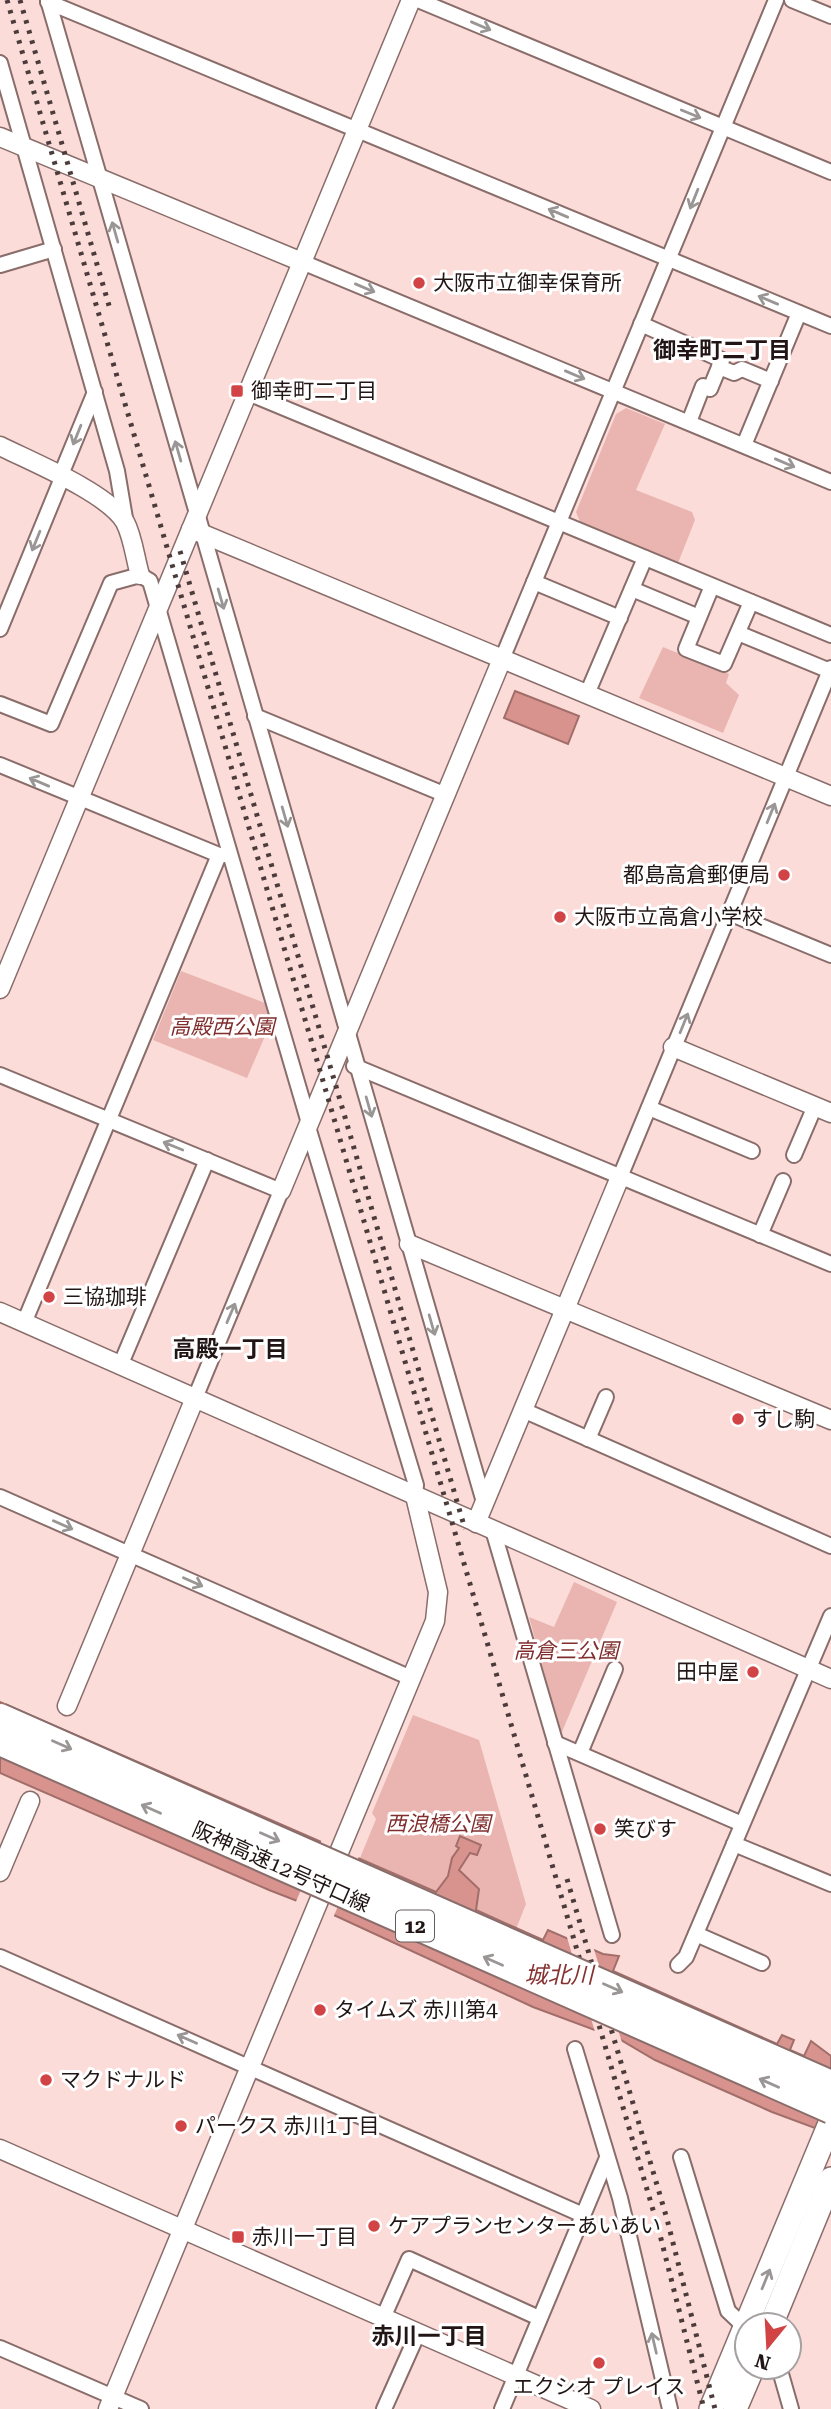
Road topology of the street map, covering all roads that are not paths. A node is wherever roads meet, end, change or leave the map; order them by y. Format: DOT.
graph roads {
  1 [pos="411,0"];
  2 [pos="418,0"];
  3 [pos="776,0"];
  4 [pos="792,0"];
  5 [pos="48,1"];
  6 [pos="831,16"];
  7 [pos="0,63"];
  8 [pos="723,127"];
  9 [pos="357,130"];
  10 [pos="0,136"];
  11 [pos="25,146"];
  12 [pos="831,172"];
  13 [pos="100,177"];
  14 [pos="54,250"];
  15 [pos="668,259"];
  16 [pos="302,262"];
  17 [pos="0,265"];
  18 [pos="799,313"];
  19 [pos="641,324"];
  20 [pos="831,326"];
  21 [pos="719,367"];
  22 [pos="771,381"];
  23 [pos="614,391"];
  24 [pos="94,392"];
  25 [pos="247,393"];
  26 [pos="689,422"];
  27 [pos="0,446"];
  28 [pos="744,446"];
  29 [pos="61,478"];
  30 [pos="831,482"];
  31 [pos="559,523"];
  32 [pos="126,524"];
  33 [pos="196,527"];
  34 [pos="645,558"];
  35 [pos="140,575"];
  36 [pos="534,582"];
  37 [pos="712,586"];
  38 [pos="632,589"];
  39 [pos="751,602"];
  40 [pos="158,609"];
  41 [pos="699,617"];
  42 [pos="620,618"];
  43 [pos="0,629"];
  44 [pos="738,633"];
  45 [pos="831,635"];
  46 [pos="502,659"];
  47 [pos="830,670"];
  48 [pos="587,694"];
  49 [pos="0,704"];
  50 [pos="255,716"];
  51 [pos="0,765"];
  52 [pos="785,776"];
  53 [pos="446,794"];
  54 [pos="831,796"];
  55 [pos="79,799"];
  56 [pos="224,855"];
  57 [pos="729,913"];
  58 [pos="831,955"];
  59 [pos="0,989"];
  60 [pos="347,1033"];
  61 [pos="674,1047"];
  62 [pos="336,1059"];
  63 [pos="357,1068"];
  64 [pos="0,1075"];
  65 [pos="649,1108"];
  66 [pos="823,1109"];
  67 [pos="110,1121"];
  68 [pos="309,1125"];
  69 [pos="752,1151"];
  70 [pos="794,1155"];
  71 [pos="207,1160"];
  72 [pos="620,1177"];
  73 [pos="783,1181"];
  74 [pos="281,1191"];
  75 [pos="760,1235"];
  76 [pos="409,1244"];
  77 [pos="831,1264"];
  78 [pos="565,1309"];
  79 [pos="0,1312"];
  80 [pos="24,1323"];
  81 [pos="120,1366"];
  82 [pos="606,1397"];
  83 [pos="195,1398"];
  84 [pos="523,1410"];
  85 [pos="831,1420"];
  86 [pos="588,1439"];
  87 [pos="415,1496"];
  88 [pos="0,1497"];
  89 [pos="484,1502"];
  90 [pos="475,1523"];
  91 [pos="493,1530"];
  92 [pos="831,1546"];
  93 [pos="130,1555"];
  94 [pos="831,1616"];
  95 [pos="615,1669"];
  96 [pos="809,1670"];
  97 [pos="411,1678"];
  98 [pos="831,1679"];
  99 [pos="67,1706"];
  100 [pos="0,1717"];
  101 [pos="0,1742"];
  102 [pos="555,1743"];
  103 [pos="579,1753"];
  104 [pos="30,1801"];
  105 [pos="742,1824"];
  106 [pos="734,1844"];
  107 [pos="0,1872"];
  108 [pos="831,1884"];
  109 [pos="696,1934"];
  110 [pos="612,1935"];
  111 [pos="0,1956"];
  112 [pos="762,1963"];
  113 [pos="678,1965"];
  114 [pos="575,2049"];
  115 [pos="249,2067"];
  116 [pos="831,2084"];
  117 [pos="831,2110"];
  118 [pos="831,2121"];
  119 [pos="0,2149"];
  120 [pos="607,2158"];
  121 [pos="681,2158"];
  122 [pos="831,2179"];
  123 [pos="583,2215"];
  124 [pos="183,2230"];
  125 [pos="753,2311"];
  126 [pos="777,2311"];
  127 [pos="733,2316"];
  128 [pos="383,2318"];
  129 [pos="539,2318"];
  130 [pos="418,2333"];
  131 [pos="0,2348"];
  132 [pos="733,2357"];
  133 [pos="516,2377"];
  134 [pos="747,2381"];
  135 [pos="783,2381"];
  136 [pos="111,2403"];
  137 [pos="141,2409"];
  138 [pos="384,2409"];
  139 [pos="502,2409"];
  140 [pos="591,2409"];
  141 [pos="670,2409"];
  142 [pos="710,2409"];
  143 [pos="735,2409"];
  144 [pos="790,2409"];
  1 -- 9 [label="street"];
  2 -- 8 [label="street, one-way"];
  3 -- 8 [label="street"];
  4 -- 6 [label="street"];
  5 -- 9 [label="street"];
  5 -- 13 [label="street"];
  7 -- 11 [label="street"];
  8 -- 12 [label="street"];
  8 -- 15 [label="street, one-way"];
  15 -- 9 [label="street, one-way"];
  9 -- 16 [label="street"];
  10 -- 11 [label="street"];
  11 -- 13 [label="street"];
  11 -- 14 [label="street"];
  13 -- 16 [label="street"];
  33 -- 13 [label="street, one-way"];
  14 -- 17 [label="street"];
  14 -- 24 [label="street"];
  18 -- 15 [label="street, one-way"];
  15 -- 19 [label="street"];
  16 -- 23 [label="street, one-way"];
  16 -- 25 [label="street"];
  18 -- 20 [label="street"];
  18 -- 22 [label="street"];
  19 -- 21 [label="street"];
  19 -- 23 [label="street"];
  21 -- 22 [label="street"];
  21 -- 26 [label="street"];
  22 -- 28 [label="street"];
  23 -- 26 [label="street"];
  23 -- 31 [label="street"];
  24 -- 29 [label="street, one-way"];
  24 -- 32 [label="street"];
  25 -- 31 [label="street"];
  25 -- 33 [label="street"];
  26 -- 28 [label="street"];
  27 -- 29 [label="street"];
  28 -- 30 [label="street, one-way"];
  29 -- 32 [label="street"];
  29 -- 43 [label="street, one-way"];
  31 -- 34 [label="street"];
  31 -- 36 [label="street"];
  32 -- 35 [label="street"];
  33 -- 40 [label="street"];
  33 -- 46 [label="street"];
  33 -- 50 [label="street, one-way"];
  34 -- 37 [label="street"];
  34 -- 38 [label="street"];
  35 -- 40 [label="street"];
  35 -- 49 [label="street"];
  36 -- 42 [label="street"];
  36 -- 46 [label="street"];
  37 -- 39 [label="street"];
  37 -- 41 [label="street"];
  38 -- 41 [label="street"];
  38 -- 42 [label="street"];
  39 -- 44 [label="street"];
  39 -- 45 [label="street"];
  40 -- 55 [label="street"];
  40 -- 56 [label="street"];
  41 -- 44 [label="street"];
  42 -- 48 [label="street"];
  44 -- 47 [label="street"];
  46 -- 48 [label="street"];
  46 -- 53 [label="street"];
  47 -- 52 [label="street"];
  48 -- 52 [label="street"];
  50 -- 53 [label="street"];
  50 -- 60 [label="street, one-way"];
  55 -- 51 [label="street, one-way"];
  52 -- 54 [label="street"];
  57 -- 52 [label="street, one-way"];
  53 -- 60 [label="street"];
  55 -- 56 [label="street"];
  55 -- 59 [label="street"];
  56 -- 67 [label="street"];
  56 -- 68 [label="street"];
  57 -- 58 [label="street"];
  61 -- 57 [label="street, one-way"];
  60 -- 62 [label="street"];
  60 -- 63 [label="street"];
  61 -- 65 [label="street"];
  61 -- 66 [label="street"];
  62 -- 63 [label="street"];
  62 -- 68 [label="street"];
  63 -- 72 [label="street"];
  63 -- 76 [label="street, one-way"];
  64 -- 67 [label="street"];
  65 -- 69 [label="street"];
  65 -- 72 [label="street"];
  66 -- 70 [label="street"];
  71 -- 67 [label="street, one-way"];
  67 -- 80 [label="street"];
  68 -- 74 [label="street"];
  68 -- 87 [label="street"];
  71 -- 74 [label="street"];
  71 -- 81 [label="street"];
  72 -- 75 [label="street"];
  72 -- 78 [label="street"];
  73 -- 75 [label="street"];
  83 -- 74 [label="street, one-way"];
  75 -- 77 [label="street"];
  76 -- 78 [label="street"];
  76 -- 89 [label="street, one-way"];
  78 -- 84 [label="street"];
  78 -- 85 [label="street"];
  79 -- 80 [label="street"];
  80 -- 81 [label="street"];
  81 -- 83 [label="street"];
  82 -- 86 [label="street"];
  83 -- 87 [label="street"];
  83 -- 93 [label="street"];
  84 -- 86 [label="street"];
  84 -- 89 [label="street"];
  86 -- 92 [label="street"];
  87 -- 90 [label="street"];
  87 -- 97 [label="street"];
  88 -- 93 [label="street, one-way"];
  89 -- 90 [label="street"];
  90 -- 91 [label="street"];
  91 -- 96 [label="street"];
  91 -- 102 [label="street"];
  93 -- 97 [label="street, one-way"];
  93 -- 99 [label="street"];
  94 -- 96 [label="street"];
  95 -- 103 [label="street"];
  96 -- 98 [label="street"];
  96 -- 105 [label="street"];
  97 -- 115 [label="street, bridge"];
  100 -- 116 [label="highway, 阪神高速12号守口線 / 12, one-way, bridge"];
  117 -- 101 [label="highway, 阪神高速12号守口線 / 12, one-way, bridge"];
  102 -- 103 [label="street"];
  102 -- 110 [label="street"];
  103 -- 105 [label="street"];
  104 -- 107 [label="street"];
  105 -- 106 [label="street"];
  106 -- 108 [label="street"];
  106 -- 109 [label="street"];
  109 -- 112 [label="street"];
  109 -- 113 [label="street"];
  115 -- 111 [label="street, one-way"];
  114 -- 120 [label="street"];
  115 -- 123 [label="street"];
  115 -- 124 [label="street"];
  125 -- 118 [label="main road, one-way"];
  119 -- 124 [label="street"];
  120 -- 123 [label="street"];
  141 -- 120 [label="street, one-way"];
  121 -- 127 [label="street"];
  122 -- 126 [label="main road"];
  123 -- 129 [label="street"];
  124 -- 128 [label="street"];
  124 -- 136 [label="street"];
  128 -- 129 [label="street"];
  128 -- 130 [label="street"];
  129 -- 133 [label="street"];
  130 -- 133 [label="street"];
  130 -- 138 [label="street"];
  131 -- 136 [label="street"];
  132 -- 142 [label="main road"];
  133 -- 139 [label="street"];
  133 -- 140 [label="street"];
  134 -- 143 [label="main road"];
  135 -- 144 [label="street"];
  136 -- 137 [label="street"];
}
